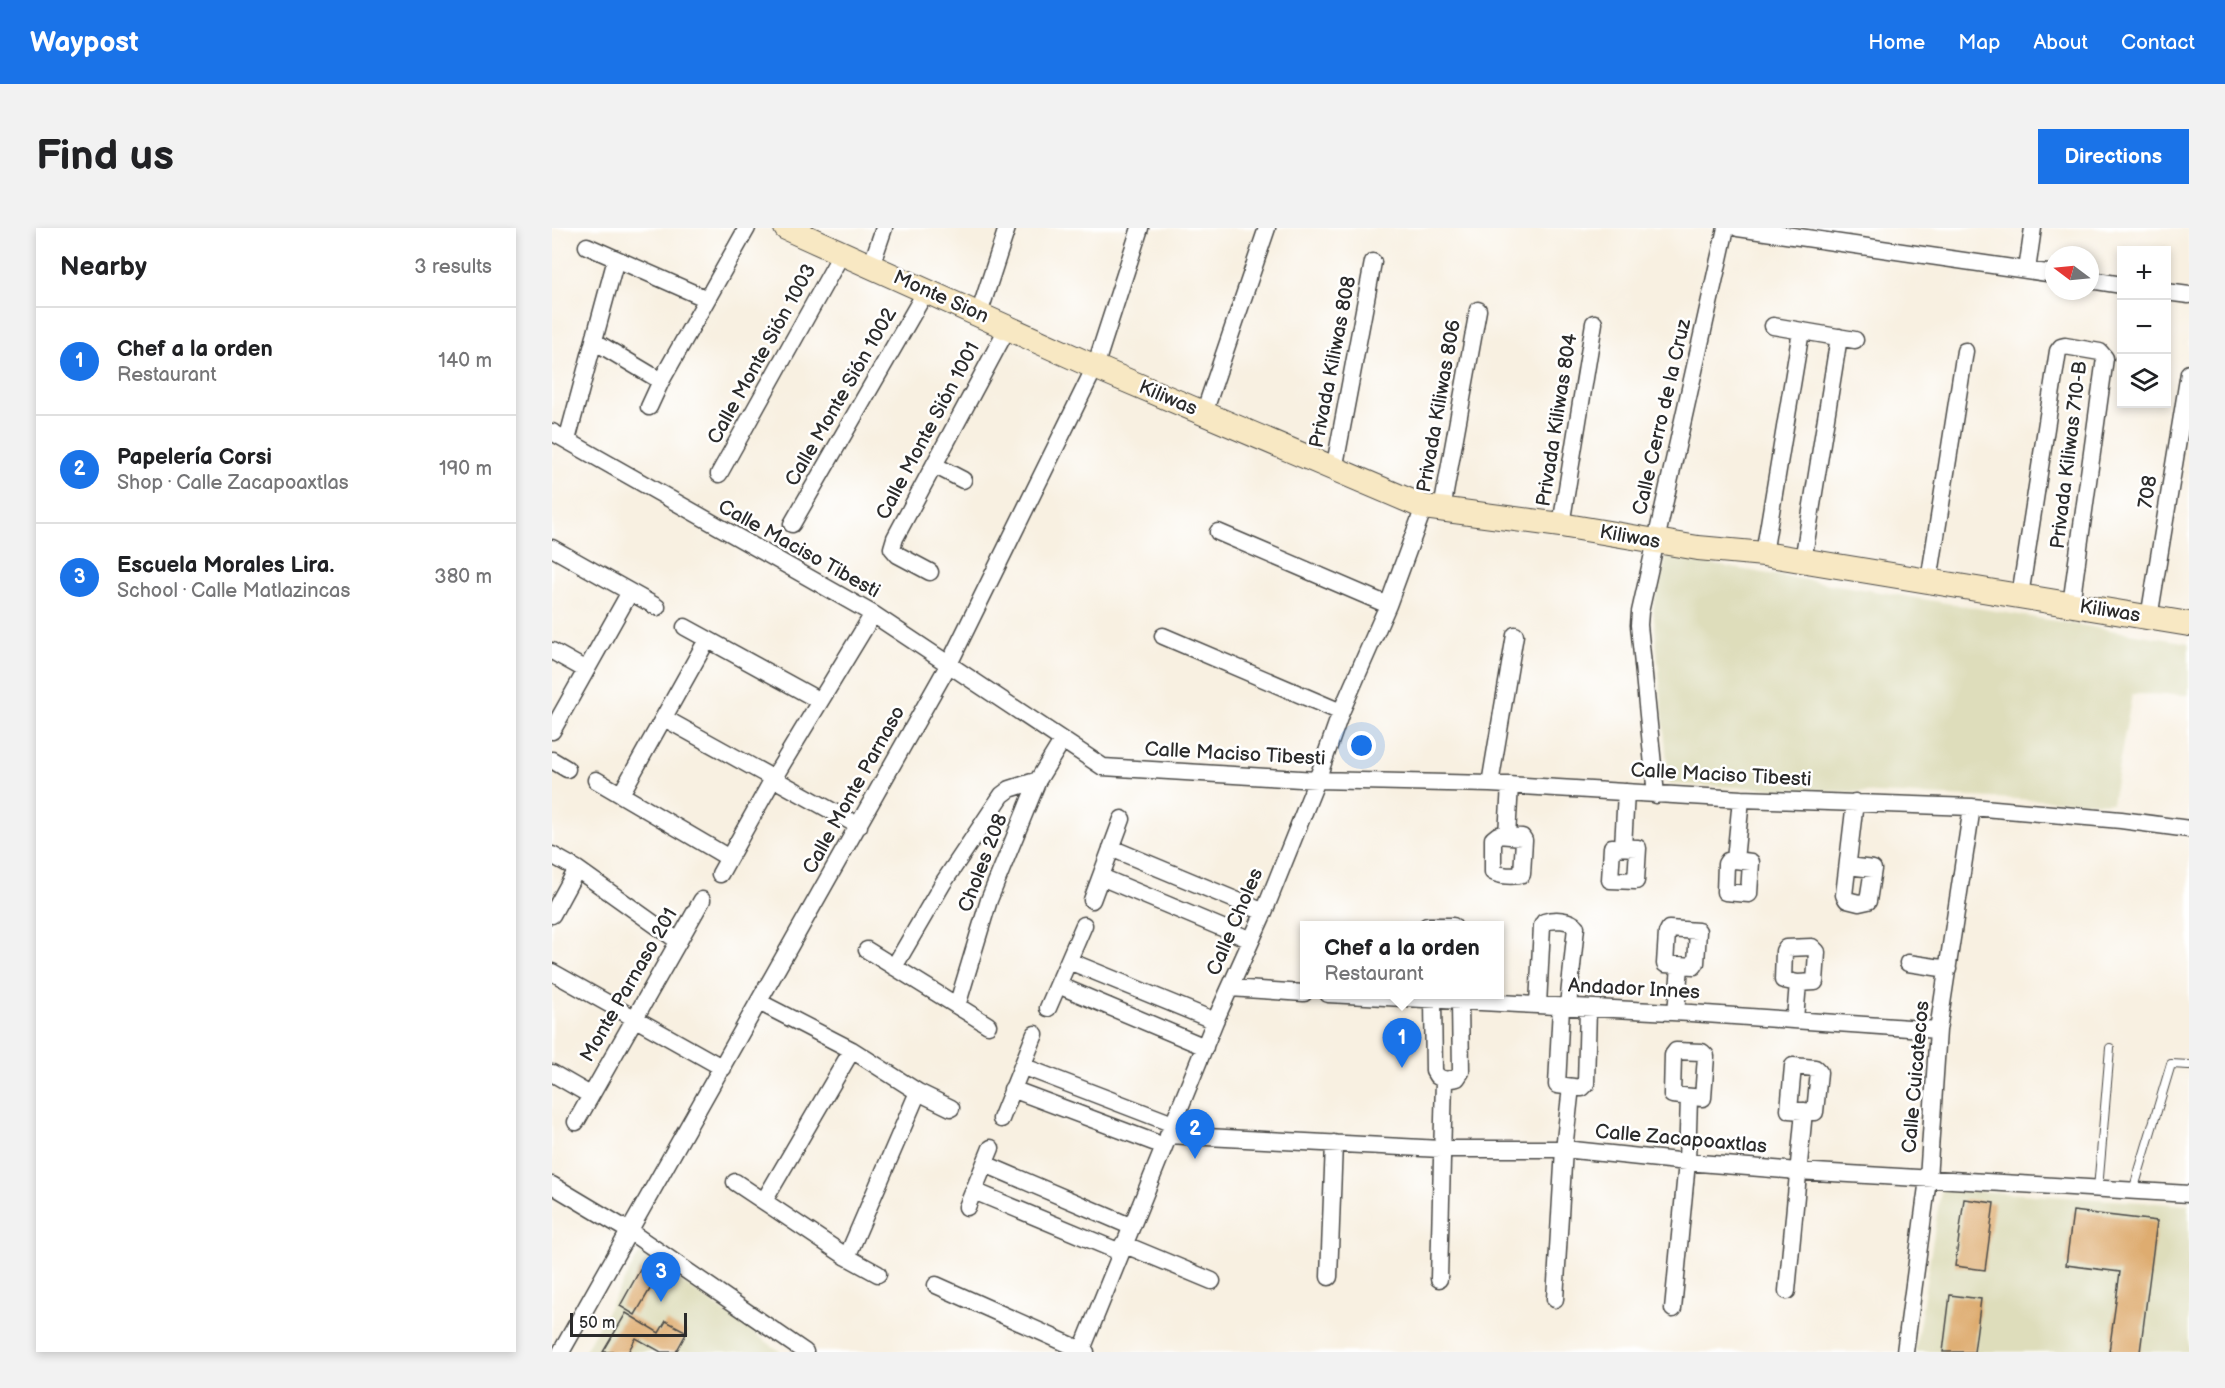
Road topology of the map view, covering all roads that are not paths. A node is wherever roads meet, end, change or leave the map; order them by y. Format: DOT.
graph roads {
  1 [pos="747,228"];
  2 [pos="786,228"];
  3 [pos="884,228"];
  4 [pos="1007,228"];
  5 [pos="1140,228"];
  6 [pos="1267,228"];
  7 [pos="1726,228"];
  8 [pos="1738,228"];
  9 [pos="2034,228"];
  10 [pos="587,246"];
  11 [pos="842,253"];
  12 [pos="616,259"];
  13 [pos="1373,262"];
  14 [pos="871,266"];
  15 [pos="2027,270"];
  16 [pos="2045,273"];
  17 [pos="2099,281"];
  18 [pos="2117,284"];
  19 [pos="926,291"];
  20 [pos="2171,293"];
  21 [pos="2189,295"];
  22 [pos="707,299"];
  23 [pos="1478,310"];
  24 [pos="979,314"];
  25 [pos="1594,322"];
  26 [pos="1773,326"];
  27 [pos="1008,327"];
  28 [pos="1801,331"];
  29 [pos="594,341"];
  30 [pos="1965,351"];
  31 [pos="1095,367"];
  32 [pos="2189,373"];
  33 [pos="661,381"];
  34 [pos="650,408"];
  35 [pos="1204,412"];
  36 [pos="559,436"];
  37 [pos="934,465"];
  38 [pos="1334,470"];
  39 [pos="719,474"];
  40 [pos="963,480"];
  41 [pos="1433,508"];
  42 [pos="792,524"];
  43 [pos="1561,525"];
  44 [pos="1218,532"];
  45 [pos="1655,542"];
  46 [pos="552,548"];
  47 [pos="1764,554"];
  48 [pos="1803,561"];
  49 [pos="930,572"];
  50 [pos="1929,581"];
  51 [pos="630,592"];
  52 [pos="2020,596"];
  53 [pos="1388,605"];
  54 [pos="2071,605"];
  55 [pos="657,607"];
  56 [pos="873,614"];
  57 [pos="2149,618"];
  58 [pos="2189,624"];
  59 [pos="685,627"];
  60 [pos="1515,635"];
  61 [pos="1163,636"];
  62 [pos="706,640"];
  63 [pos="552,651"];
  64 [pos="949,664"];
  65 [pos="586,670"];
  66 [pos="820,701"];
  67 [pos="1341,712"];
  68 [pos="664,718"];
  69 [pos="552,731"];
  70 [pos="1062,741"];
  71 [pos="552,760"];
  72 [pos="567,769"];
  73 [pos="773,779"];
  74 [pos="596,780"];
  75 [pos="1038,780"];
  76 [pos="1317,780"];
  77 [pos="1490,784"];
  78 [pos="1510,785"];
  79 [pos="1626,792"];
  80 [pos="621,794"];
  81 [pos="1656,795"];
  82 [pos="1741,799"];
  83 [pos="1854,802"];
  84 [pos="1972,807"];
  85 [pos="1122,819"];
  86 [pos="859,826"];
  87 [pos="2189,829"];
  88 [pos="1507,836"];
  89 [pos="1111,848"];
  90 [pos="1623,848"];
  91 [pos="552,855"];
  92 [pos="729,858"];
  93 [pos="1735,860"];
  94 [pos="1848,867"];
  95 [pos="577,869"];
  96 [pos="720,874"];
  97 [pos="1101,878"];
  98 [pos="702,900"];
  99 [pos="1092,900"];
  100 [pos="1264,912"];
  101 [pos="552,915"];
  102 [pos="1084,925"];
  103 [pos="1251,940"];
  104 [pos="678,941"];
  105 [pos="867,950"];
  106 [pos="1069,961"];
  107 [pos="1908,963"];
  108 [pos="894,967"];
  109 [pos="1680,967"];
  110 [pos="1948,969"];
  111 [pos="552,972"];
  112 [pos="1798,983"];
  113 [pos="1058,985"];
  114 [pos="1230,988"];
  115 [pos="1300,993"];
  116 [pos="1439,999"];
  117 [pos="759,1002"];
  118 [pos="1538,1005"];
  119 [pos="957,1006"];
  120 [pos="1565,1006"];
  121 [pos="1048,1008"];
  122 [pos="1588,1008"];
  123 [pos="1676,1012"];
  124 [pos="634,1018"];
  125 [pos="1795,1019"];
  126 [pos="1215,1021"];
  127 [pos="988,1025"];
  128 [pos="1938,1030"];
  129 [pos="1035,1034"];
  130 [pos="1205,1047"];
  131 [pos="2110,1048"];
  132 [pos="852,1050"];
  133 [pos="2189,1065"];
  134 [pos="1022,1066"];
  135 [pos="723,1068"];
  136 [pos="552,1073"];
  137 [pos="1444,1080"];
  138 [pos="1570,1087"];
  139 [pos="1012,1089"];
  140 [pos="918,1092"];
  141 [pos="590,1095"];
  142 [pos="1689,1098"];
  143 [pos="951,1108"];
  144 [pos="1804,1111"];
  145 [pos="1001,1119"];
  146 [pos="576,1122"];
  147 [pos="1168,1135"];
  148 [pos="1334,1143"];
  149 [pos="1442,1149"];
  150 [pos="1564,1149"];
  151 [pos="1687,1162"];
  152 [pos="1798,1171"];
  153 [pos="1928,1179"];
  154 [pos="735,1182"];
  155 [pos="552,1185"];
  156 [pos="2097,1189"];
  157 [pos="974,1191"];
  158 [pos="2133,1191"];
  159 [pos="2189,1194"];
  160 [pos="764,1201"];
  161 [pos="967,1207"];
  162 [pos="1130,1226"];
  163 [pos="629,1231"];
  164 [pos="1121,1248"];
  165 [pos="847,1257"];
  166 [pos="878,1274"];
  167 [pos="1329,1277"];
  168 [pos="1439,1279"];
  169 [pos="1212,1281"];
  170 [pos="936,1285"];
  171 [pos="1787,1291"];
  172 [pos="1555,1299"];
  173 [pos="1673,1309"];
  174 [pos="1083,1351"];
  175 [pos="561,1352"];
  176 [pos="805,1352"];
  177 [pos="1905,1352"];
  1 -- 22 [label="street"];
  2 -- 11 [label="street, Monte Sion"];
  3 -- 14 [label="street"];
  4 -- 24 [label="street"];
  5 -- 31 [label="street, Calle Monte Parnaso"];
  6 -- 35 [label="street"];
  7 -- 45 [label="street, Calle Cerro de la Cruz"];
  8 -- 15 [label="street"];
  9 -- 15 [label="street"];
  10 -- 12 [label="street"];
  11 -- 14 [label="street, Monte Sion"];
  11 -- 39 [label="street, Calle Monte Sión 1003"];
  12 -- 22 [label="street"];
  12 -- 29 [label="street"];
  13 -- 38 [label="street, Privada Kiliwas 808"];
  14 -- 19 [label="street, Monte Sion"];
  15 -- 16 [label="street"];
  17 -- 18 [label="street"];
  19 -- 24 [label="street, Monte Sion"];
  19 -- 42 [label="street, Calle Monte Sión 1002"];
  20 -- 21 [label="street"];
  22 -- 33 [label="street"];
  23 -- 41 [label="street, Privada Kiliwas 806"];
  24 -- 27 [label="street, Monte Sion"];
  25 -- 43 [label="street, Privada Kiliwas 804"];
  26 -- 28 [label="street"];
  27 -- 31 [label="street, Monte Sion"];
  27 -- 37 [label="street, Calle Monte Sión 1001"];
  28 -- 47 [label="street"];
  28 -- 48 [label="street"];
  29 -- 33 [label="street"];
  29 -- 36 [label="street"];
  30 -- 50 [label="street"];
  31 -- 35 [label="street, Kiliwas"];
  31 -- 64 [label="street, Calle Monte Parnaso"];
  32 -- 57 [label="street, 708"];
  33 -- 34 [label="street"];
  35 -- 38 [label="street, Kiliwas"];
  36 -- 56 [label="street, Calle Maciso Tibesti"];
  37 -- 40 [label="street"];
  37 -- 49 [label="street, Calle Monte Sión 1001"];
  38 -- 41 [label="street, Kiliwas"];
  41 -- 43 [label="street, Kiliwas"];
  41 -- 53 [label="street, Calle Choles"];
  43 -- 45 [label="street, Kiliwas"];
  44 -- 53 [label="street"];
  45 -- 47 [label="street, Kiliwas"];
  45 -- 81 [label="street, Calle Cerro de la Cruz"];
  46 -- 51 [label="street"];
  47 -- 48 [label="street, Kiliwas"];
  48 -- 50 [label="street, Kiliwas"];
  50 -- 52 [label="street, Kiliwas"];
  51 -- 55 [label="street"];
  51 -- 65 [label="street"];
  52 -- 54 [label="street, Kiliwas"];
  52 -- 54 [label="street, Privada Kiliwas 710-B"];
  53 -- 67 [label="street, Calle Choles"];
  54 -- 57 [label="street, Kiliwas"];
  56 -- 64 [label="street, Calle Maciso Tibesti"];
  56 -- 66 [label="street"];
  57 -- 58 [label="street, Kiliwas"];
  59 -- 62 [label="street"];
  60 -- 77 [label="street"];
  61 -- 67 [label="street"];
  62 -- 66 [label="street"];
  62 -- 68 [label="street"];
  63 -- 65 [label="street"];
  64 -- 70 [label="street, Calle Maciso Tibesti"];
  64 -- 86 [label="street, Calle Monte Parnaso"];
  65 -- 69 [label="street"];
  66 -- 73 [label="street"];
  67 -- 76 [label="street, Calle Choles"];
  68 -- 73 [label="street"];
  68 -- 80 [label="street"];
  70 -- 75 [label="street, Choles 208"];
  70 -- 76 [label="street, Calle Maciso Tibesti"];
  71 -- 72 [label="street"];
  73 -- 86 [label="street"];
  73 -- 92 [label="street"];
  74 -- 80 [label="street"];
  75 -- 108 [label="street"];
  75 -- 119 [label="street, Choles 208"];
  76 -- 77 [label="street, Calle Maciso Tibesti"];
  76 -- 100 [label="street, Calle Choles"];
  77 -- 78 [label="street, Calle Maciso Tibesti"];
  78 -- 79 [label="street, Calle Maciso Tibesti"];
  78 -- 88 [label="street"];
  79 -- 81 [label="street, Calle Maciso Tibesti"];
  79 -- 90 [label="street"];
  80 -- 92 [label="street"];
  81 -- 82 [label="street, Calle Maciso Tibesti"];
  82 -- 83 [label="street, Calle Maciso Tibesti"];
  82 -- 93 [label="street"];
  83 -- 84 [label="street, Calle Maciso Tibesti"];
  83 -- 94 [label="street"];
  84 -- 87 [label="street, Calle Maciso Tibesti"];
  84 -- 110 [label="street, Calle Cuicatecos"];
  85 -- 89 [label="street"];
  86 -- 117 [label="street, Calle Monte Parnaso"];
  89 -- 97 [label="street"];
  89 -- 100 [label="street"];
  91 -- 95 [label="street"];
  92 -- 96 [label="street"];
  95 -- 101 [label="street"];
  95 -- 104 [label="street"];
  97 -- 99 [label="street"];
  97 -- 103 [label="street"];
  98 -- 104 [label="street, Monte Parnaso 201"];
  100 -- 103 [label="street, Calle Choles"];
  102 -- 106 [label="street"];
  103 -- 114 [label="street, Calle Choles"];
  104 -- 124 [label="street, Monte Parnaso 201"];
  105 -- 108 [label="street"];
  106 -- 113 [label="street"];
  106 -- 126 [label="street"];
  107 -- 110 [label="street"];
  108 -- 119 [label="street"];
  109 -- 123 [label="street"];
  110 -- 128 [label="street, Calle Cuicatecos"];
  111 -- 124 [label="street"];
  112 -- 125 [label="street"];
  113 -- 121 [label="street"];
  113 -- 130 [label="street"];
  114 -- 115 [label="street"];
  114 -- 126 [label="street, Calle Choles"];
  116 -- 118 [label="street, Andador Innes"];
  116 -- 137 [label="street"];
  116 -- 137 [label="street"];
  117 -- 132 [label="street"];
  117 -- 135 [label="street, Calle Monte Parnaso"];
  118 -- 120 [label="street, Andador Innes"];
  118 -- 120 [label="street"];
  119 -- 127 [label="street"];
  120 -- 122 [label="street, Andador Innes"];
  120 -- 138 [label="street"];
  122 -- 123 [label="street, Andador Innes"];
  122 -- 138 [label="street"];
  123 -- 125 [label="street, Andador Innes"];
  124 -- 135 [label="street"];
  124 -- 141 [label="street, Monte Parnaso 201"];
  125 -- 128 [label="street, Andador Innes"];
  126 -- 130 [label="street, Calle Choles"];
  128 -- 153 [label="street, Calle Cuicatecos"];
  129 -- 134 [label="street"];
  130 -- 147 [label="street, Calle Choles"];
  131 -- 156 [label="lane"];
  132 -- 140 [label="street"];
  132 -- 160 [label="street"];
  133 -- 158 [label="lane"];
  134 -- 139 [label="street"];
  134 -- 147 [label="street"];
  135 -- 163 [label="street, Calle Monte Parnaso"];
  136 -- 141 [label="street"];
  137 -- 149 [label="street"];
  138 -- 150 [label="street"];
  139 -- 145 [label="street"];
  139 -- 147 [label="street"];
  140 -- 143 [label="street"];
  140 -- 165 [label="street"];
  141 -- 146 [label="street, Monte Parnaso 201"];
  142 -- 151 [label="street"];
  144 -- 152 [label="street"];
  147 -- 148 [label="street, Calle Zacapoaxtlas"];
  147 -- 162 [label="street, Calle Choles"];
  148 -- 149 [label="street, Calle Zacapoaxtlas"];
  148 -- 167 [label="street"];
  149 -- 150 [label="street, Calle Zacapoaxtlas"];
  149 -- 168 [label="street"];
  150 -- 151 [label="street, Calle Zacapoaxtlas"];
  150 -- 172 [label="street"];
  151 -- 152 [label="street, Calle Zacapoaxtlas"];
  151 -- 173 [label="street"];
  152 -- 153 [label="street, Calle Zacapoaxtlas"];
  152 -- 171 [label="street"];
  153 -- 156 [label="street, Calle Zacapoaxtlas"];
  153 -- 177 [label="street, Calle Cuicatecos"];
  154 -- 160 [label="street"];
  155 -- 163 [label="street"];
  156 -- 158 [label="street, Calle Zacapoaxtlas"];
  157 -- 161 [label="street"];
  157 -- 162 [label="street"];
  157 -- 164 [label="street"];
  158 -- 159 [label="street, Calle Zacapoaxtlas"];
  160 -- 165 [label="street"];
  162 -- 164 [label="street, Calle Choles"];
  163 -- 175 [label="street, Calle Monte Parnaso"];
  163 -- 176 [label="street"];
  164 -- 169 [label="street"];
  164 -- 174 [label="street, Calle Choles"];
  165 -- 166 [label="street"];
  170 -- 174 [label="street"];
}
